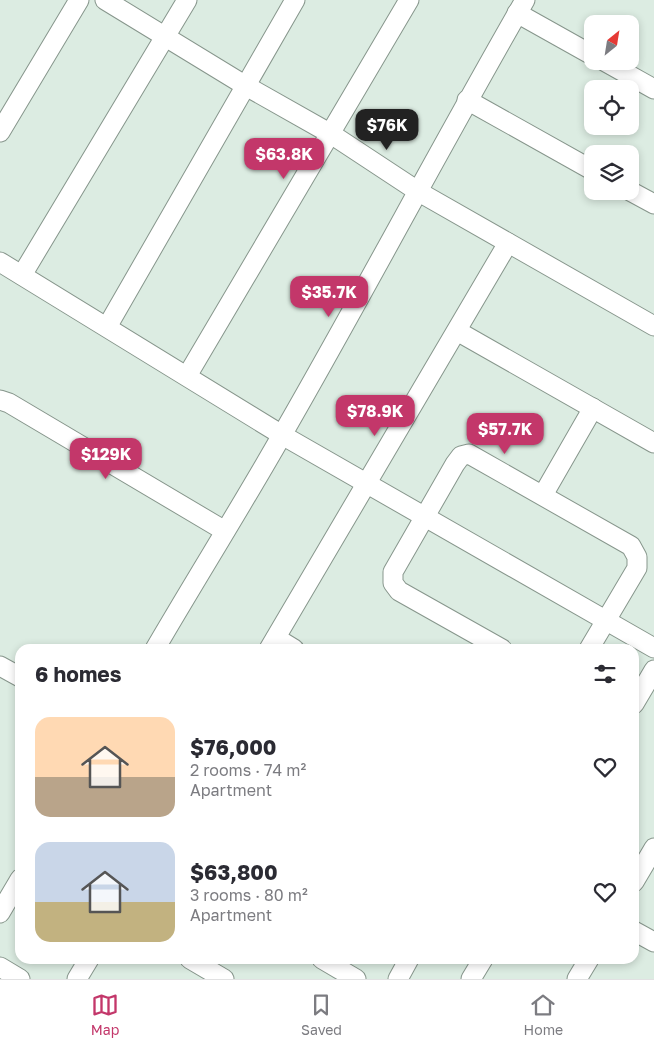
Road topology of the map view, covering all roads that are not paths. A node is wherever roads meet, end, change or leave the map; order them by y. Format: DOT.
graph roads {
  1 [pos="79,0"];
  2 [pos="105,0"];
  3 [pos="187,0"];
  4 [pos="295,0"];
  5 [pos="409,0"];
  6 [pos="521,7"];
  7 [pos="166,37"];
  8 [pos="584,50"];
  9 [pos="620,70"];
  10 [pos="246,86"];
  11 [pos="654,89"];
  12 [pos="468,100"];
  13 [pos="0,132"];
  14 [pos="331,134"];
  15 [pos="584,165"];
  16 [pos="419,192"];
  17 [pos="639,196"];
  18 [pos="654,204"];
  19 [pos="508,243"];
  20 [pos="0,262"];
  21 [pos="22,275"];
  22 [pos="654,326"];
  23 [pos="107,327"];
  24 [pos="458,330"];
  25 [pos="187,376"];
  26 [pos="0,400"];
  27 [pos="593,408"];
  28 [pos="282,434"];
  29 [pos="654,443"];
  30 [pos="366,484"];
  31 [pos="543,495"];
  32 [pos="424,517"];
  33 [pos="225,531"];
  34 [pos="606,620"];
  35 [pos="272,643"];
  36 [pos="158,644"];
  37 [pos="493,644"];
  38 [pos="592,644"];
  39 [pos="654,648"];
  40 [pos="0,666"];
  41 [pos="654,670"];
  42 [pos="15,674"];
  43 [pos="639,696"];
  44 [pos="654,848"];
  45 [pos="639,874"];
  46 [pos="15,888"];
  47 [pos="0,913"];
  48 [pos="639,934"];
  49 [pos="654,942"];
  50 [pos="86,964"];
  51 [pos="198,964"];
  52 [pos="330,964"];
  53 [pos="407,964"];
  54 [pos="480,964"];
  55 [pos="585,964"];
  56 [pos="0,967"];
  57 [pos="20,979"];
  58 [pos="77,979"];
  59 [pos="224,979"];
  60 [pos="356,979"];
  61 [pos="398,979"];
  62 [pos="471,979"];
  63 [pos="577,979"];
  1 -- 13 [label="street"];
  2 -- 7 [label="street"];
  3 -- 7 [label="street"];
  4 -- 10 [label="street"];
  5 -- 14 [label="street"];
  6 -- 8 [label="street"];
  6 -- 12 [label="street"];
  7 -- 10 [label="street"];
  7 -- 21 [label="street"];
  9 -- 11 [label="street"];
  10 -- 14 [label="street"];
  10 -- 23 [label="street"];
  12 -- 15 [label="street"];
  12 -- 16 [label="street"];
  14 -- 16 [label="street"];
  14 -- 25 [label="street"];
  16 -- 19 [label="street"];
  16 -- 28 [label="street"];
  17 -- 18 [label="street"];
  19 -- 22 [label="street"];
  19 -- 24 [label="street"];
  20 -- 21 [label="street"];
  21 -- 23 [label="street"];
  23 -- 25 [label="street"];
  24 -- 27 [label="street"];
  24 -- 30 [label="street"];
  25 -- 28 [label="street"];
  26 -- 33 [label="street"];
  27 -- 29 [label="street"];
  27 -- 31 [label="street"];
  28 -- 30 [label="street"];
  28 -- 33 [label="street"];
  30 -- 32 [label="street"];
  30 -- 35 [label="street"];
  31 -- 32 [label="street"];
  31 -- 34 [label="street"];
  32 -- 34 [label="street"];
  32 -- 37 [label="street"];
  33 -- 36 [label="street"];
  34 -- 38 [label="street"];
  34 -- 39 [label="street"];
  40 -- 42 [label="street"];
  41 -- 43 [label="street"];
  44 -- 45 [label="street"];
  46 -- 47 [label="street"];
  48 -- 49 [label="street"];
  50 -- 58 [label="street"];
  51 -- 59 [label="street"];
  52 -- 60 [label="street"];
  53 -- 61 [label="street"];
  54 -- 62 [label="street"];
  55 -- 63 [label="street"];
  56 -- 57 [label="street"];
}
